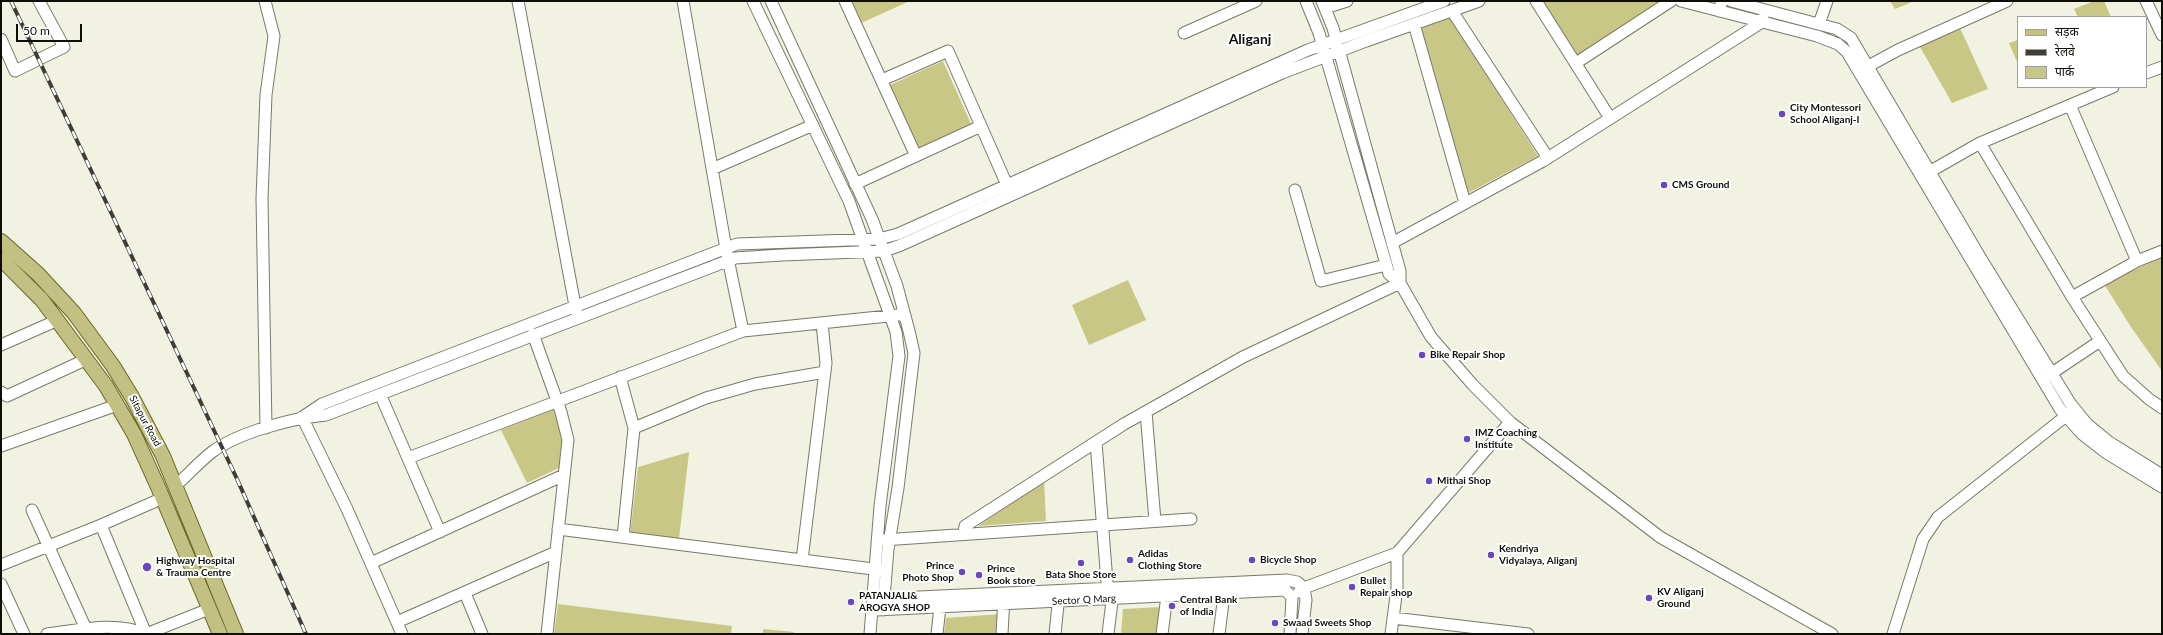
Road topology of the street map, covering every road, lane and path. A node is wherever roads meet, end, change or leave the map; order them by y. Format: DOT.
graph roads {
  1 [pos="39,1"];
  2 [pos="265,1"];
  3 [pos="518,1"];
  4 [pos="683,1"];
  5 [pos="753,1"];
  6 [pos="771,1"];
  7 [pos="845,1"];
  8 [pos="1256,1"];
  9 [pos="1306,1"];
  10 [pos="1347,1"];
  11 [pos="1444,1"];
  12 [pos="1479,1"];
  13 [pos="1536,1"];
  14 [pos="1671,1"];
  15 [pos="1681,1"];
  16 [pos="1732,1"];
  17 [pos="1827,1"];
  18 [pos="2007,1"];
  19 [pos="2146,1"];
  20 [pos="1323,5"];
  21 [pos="1234,6"];
  22 [pos="1721,6"];
  23 [pos="1765,10"];
  24 [pos="1452,11"];
  25 [pos="1762,22"];
  26 [pos="1414,24"];
  27 [pos="1819,24"];
  28 [pos="1184,34"];
  29 [pos="2162,35"];
  30 [pos="1,39"];
  31 [pos="1336,40"];
  32 [pos="1322,45"];
  33 [pos="1339,51"];
  34 [pos="1326,56"];
  35 [pos="1576,63"];
  36 [pos="2162,67"];
  37 [pos="1863,69"];
  38 [pos="2147,73"];
  39 [pos="882,80"];
  40 [pos="2111,88"];
  41 [pos="2070,105"];
  42 [pos="1610,118"];
  43 [pos="1156,124"];
  44 [pos="813,125"];
  45 [pos="980,126"];
  46 [pos="1980,143"];
  47 [pos="916,156"];
  48 [pos="1548,158"];
  49 [pos="712,169"];
  50 [pos="1926,174"];
  51 [pos="856,184"];
  52 [pos="1007,185"];
  53 [pos="1295,190"];
  54 [pos="1465,203"];
  55 [pos="879,239"];
  56 [pos="863,240"];
  57 [pos="1,241"];
  58 [pos="1392,243"];
  59 [pos="726,249"];
  60 [pos="884,251"];
  61 [pos="2162,251"];
  62 [pos="867,252"];
  63 [pos="1,259"];
  64 [pos="729,261"];
  65 [pos="2137,261"];
  66 [pos="1386,265"];
  67 [pos="1400,283"];
  68 [pos="2072,297"];
  69 [pos="576,305"];
  70 [pos="905,314"];
  71 [pos="890,316"];
  72 [pos="577,318"];
  73 [pos="58,320"];
  74 [pos="822,323"];
  75 [pos="743,331"];
  76 [pos="533,334"];
  77 [pos="2100,341"];
  78 [pos="1,345"];
  79 [pos="87,359"];
  80 [pos="825,372"];
  81 [pos="2047,376"];
  82 [pos="620,377"];
  83 [pos="1,392"];
  84 [pos="380,394"];
  85 [pos="557,400"];
  86 [pos="117,404"];
  87 [pos="2162,408"];
  88 [pos="1146,412"];
  89 [pos="2070,412"];
  90 [pos="302,417"];
  91 [pos="1510,422"];
  92 [pos="266,428"];
  93 [pos="634,428"];
  94 [pos="1096,442"];
  95 [pos="1,446"];
  96 [pos="408,458"];
  97 [pos="564,475"];
  98 [pos="2162,475"];
  99 [pos="176,486"];
  100 [pos="2162,487"];
  101 [pos="163,498"];
  102 [pos="32,510"];
  103 [pos="1191,519"];
  104 [pos="1155,521"];
  105 [pos="101,525"];
  106 [pos="1103,525"];
  107 [pos="558,529"];
  108 [pos="440,532"];
  109 [pos="964,534"];
  110 [pos="623,537"];
  111 [pos="878,540"];
  112 [pos="889,540"];
  113 [pos="47,546"];
  114 [pos="556,552"];
  115 [pos="1397,553"];
  116 [pos="802,560"];
  117 [pos="371,563"];
  118 [pos="1,565"];
  119 [pos="881,570"];
  120 [pos="1,584"];
  121 [pos="1225,588"];
  122 [pos="1304,588"];
  123 [pos="465,593"];
  124 [pos="1111,593"];
  125 [pos="1059,596"];
  126 [pos="1167,596"];
  127 [pos="878,598"];
  128 [pos="1004,598"];
  129 [pos="1292,598"];
  130 [pos="940,607"];
  131 [pos="209,609"];
  132 [pos="878,610"];
  133 [pos="1393,618"];
  134 [pos="397,622"];
  135 [pos="86,629"];
  136 [pos="1493,632"];
  137 [pos="24,634"];
  138 [pos="47,634"];
  139 [pos="146,634"];
  140 [pos="220,634"];
  141 [pos="236,634"];
  142 [pos="402,634"];
  143 [pos="482,634"];
  144 [pos="546,634"];
  145 [pos="870,634"];
  146 [pos="937,634"];
  147 [pos="1002,634"];
  148 [pos="1055,634"];
  149 [pos="1108,634"];
  150 [pos="1162,634"];
  151 [pos="1219,634"];
  152 [pos="1290,634"];
  153 [pos="1302,634"];
  154 [pos="1391,634"];
  155 [pos="1528,634"];
  156 [pos="1832,634"];
  157 [pos="1893,634"];
  1 -- 30 [label="street"];
  2 -- 92 [label="street"];
  3 -- 69 [label="street"];
  4 -- 49 [label="street"];
  5 -- 44 [label="street"];
  6 -- 51 [label="street"];
  7 -- 39 [label="street"];
  8 -- 21 [label="street"];
  9 -- 32 [label="street"];
  10 -- 20 [label="street"];
  11 -- 31 [label="street"];
  12 -- 24 [label="street"];
  13 -- 35 [label="street"];
  14 -- 35 [label="street"];
  15 -- 22 [label="street"];
  16 -- 23 [label="street"];
  17 -- 27 [label="street"];
  18 -- 37 [label="street"];
  19 -- 29 [label="street"];
  20 -- 31 [label="street"];
  21 -- 28 [label="street"];
  22 -- 25 [label="street"];
  23 -- 25 [label="street"];
  23 -- 27 [label="street"];
  24 -- 26 [label="street"];
  24 -- 48 [label="street"];
  25 -- 37 [label="street"];
  25 -- 42 [label="street"];
  26 -- 33 [label="street"];
  26 -- 54 [label="street"];
  27 -- 37 [label="street"];
  31 -- 32 [label="street"];
  31 -- 33 [label="street"];
  32 -- 34 [label="street"];
  32 -- 43 [label="street"];
  33 -- 34 [label="street"];
  33 -- 58 [label="street"];
  34 -- 43 [label="street"];
  34 -- 66 [label="street"];
  35 -- 42 [label="street"];
  36 -- 38 [label="street"];
  37 -- 50 [label="street"];
  39 -- 45 [label="street"];
  39 -- 47 [label="street"];
  40 -- 41 [label="street"];
  41 -- 46 [label="street"];
  41 -- 65 [label="street"];
  42 -- 48 [label="street"];
  43 -- 52 [label="street"];
  43 -- 60 [label="street"];
  44 -- 49 [label="street"];
  44 -- 56 [label="street"];
  45 -- 47 [label="street"];
  45 -- 52 [label="street"];
  46 -- 50 [label="street"];
  46 -- 68 [label="street"];
  47 -- 51 [label="street"];
  48 -- 54 [label="street"];
  49 -- 59 [label="street"];
  50 -- 81 [label="street"];
  51 -- 55 [label="street"];
  52 -- 55 [label="street"];
  53 -- 66 [label="street"];
  54 -- 58 [label="street"];
  55 -- 56 [label="street"];
  55 -- 60 [label="street"];
  56 -- 59 [label="street"];
  56 -- 62 [label="street"];
  57 -- 99 [label="main road, Sitapur Road"];
  58 -- 67 [label="street"];
  59 -- 64 [label="street"];
  59 -- 69 [label="street"];
  60 -- 62 [label="street"];
  60 -- 70 [label="street"];
  61 -- 65 [label="street"];
  62 -- 64 [label="street"];
  62 -- 71 [label="street"];
  63 -- 73 [label="main road, Sitapur Road"];
  64 -- 72 [label="street"];
  64 -- 75 [label="street"];
  65 -- 68 [label="street"];
  66 -- 67 [label="street"];
  67 -- 88 [label="street"];
  67 -- 91 [label="street"];
  68 -- 77 [label="street"];
  69 -- 72 [label="street"];
  69 -- 90 [label="street"];
  70 -- 71 [label="street"];
  70 -- 112 [label="street"];
  71 -- 74 [label="street"];
  71 -- 111 [label="street"];
  72 -- 76 [label="street"];
  73 -- 78 [label="street"];
  73 -- 79 [label="main road, Sitapur Road"];
  74 -- 75 [label="street"];
  74 -- 80 [label="street"];
  75 -- 82 [label="street"];
  76 -- 84 [label="street"];
  76 -- 85 [label="street"];
  77 -- 81 [label="street"];
  77 -- 87 [label="street"];
  79 -- 83 [label="street"];
  79 -- 86 [label="main road, Sitapur Road"];
  80 -- 93 [label="street"];
  80 -- 116 [label="street"];
  81 -- 89 [label="street"];
  82 -- 85 [label="street"];
  82 -- 93 [label="street"];
  84 -- 90 [label="street"];
  84 -- 96 [label="street"];
  85 -- 96 [label="street"];
  85 -- 97 [label="street"];
  86 -- 95 [label="street"];
  86 -- 101 [label="main road, Sitapur Road"];
  88 -- 94 [label="street"];
  88 -- 104 [label="street"];
  89 -- 98 [label="street"];
  89 -- 100 [label="street"];
  89 -- 157 [label="street"];
  90 -- 92 [label="street"];
  90 -- 117 [label="street"];
  91 -- 115 [label="street"];
  91 -- 156 [label="street"];
  92 -- 99 [label="street"];
  93 -- 110 [label="street"];
  94 -- 106 [label="street"];
  94 -- 109 [label="street"];
  96 -- 108 [label="street"];
  97 -- 107 [label="street"];
  97 -- 108 [label="street"];
  99 -- 141 [label="main road, Sitapur Road"];
  101 -- 105 [label="street"];
  101 -- 131 [label="main road, Sitapur Road"];
  102 -- 113 [label="street"];
  103 -- 104 [label="street"];
  104 -- 106 [label="street"];
  105 -- 113 [label="street"];
  105 -- 139 [label="street"];
  106 -- 109 [label="street"];
  106 -- 124 [label="street"];
  107 -- 110 [label="street"];
  107 -- 114 [label="street"];
  108 -- 117 [label="street"];
  109 -- 112 [label="street"];
  110 -- 116 [label="street"];
  111 -- 112 [label="street"];
  111 -- 119 [label="street"];
  112 -- 119 [label="street"];
  113 -- 118 [label="street"];
  113 -- 135 [label="street"];
  114 -- 123 [label="street"];
  114 -- 144 [label="street"];
  115 -- 122 [label="street"];
  115 -- 133 [label="street"];
  116 -- 119 [label="street"];
  117 -- 134 [label="street"];
  119 -- 127 [label="street"];
  120 -- 137 [label="street"];
  121 -- 122 [label="street"];
  121 -- 124 [label="street"];
  121 -- 126 [label="street, Sector Q Marg"];
  121 -- 129 [label="street, Sector Q Marg"];
  121 -- 151 [label="street"];
  122 -- 129 [label="street"];
  122 -- 153 [label="street"];
  123 -- 134 [label="street"];
  123 -- 143 [label="street"];
  124 -- 125 [label="street"];
  124 -- 126 [label="street, Sector Q Marg"];
  124 -- 149 [label="street"];
  125 -- 128 [label="street"];
  125 -- 148 [label="street"];
  126 -- 150 [label="street"];
  127 -- 128 [label="street"];
  127 -- 132 [label="street"];
  128 -- 130 [label="street"];
  128 -- 147 [label="street"];
  129 -- 152 [label="street"];
  130 -- 132 [label="street"];
  130 -- 146 [label="street"];
  131 -- 139 [label="street"];
  131 -- 140 [label="main road, Sitapur Road"];
  132 -- 145 [label="street"];
  133 -- 136 [label="street"];
  133 -- 154 [label="street"];
  134 -- 142 [label="street"];
  135 -- 138 [label="street"];
  135 -- 139 [label="street"];
  136 -- 155 [label="street"];
}
